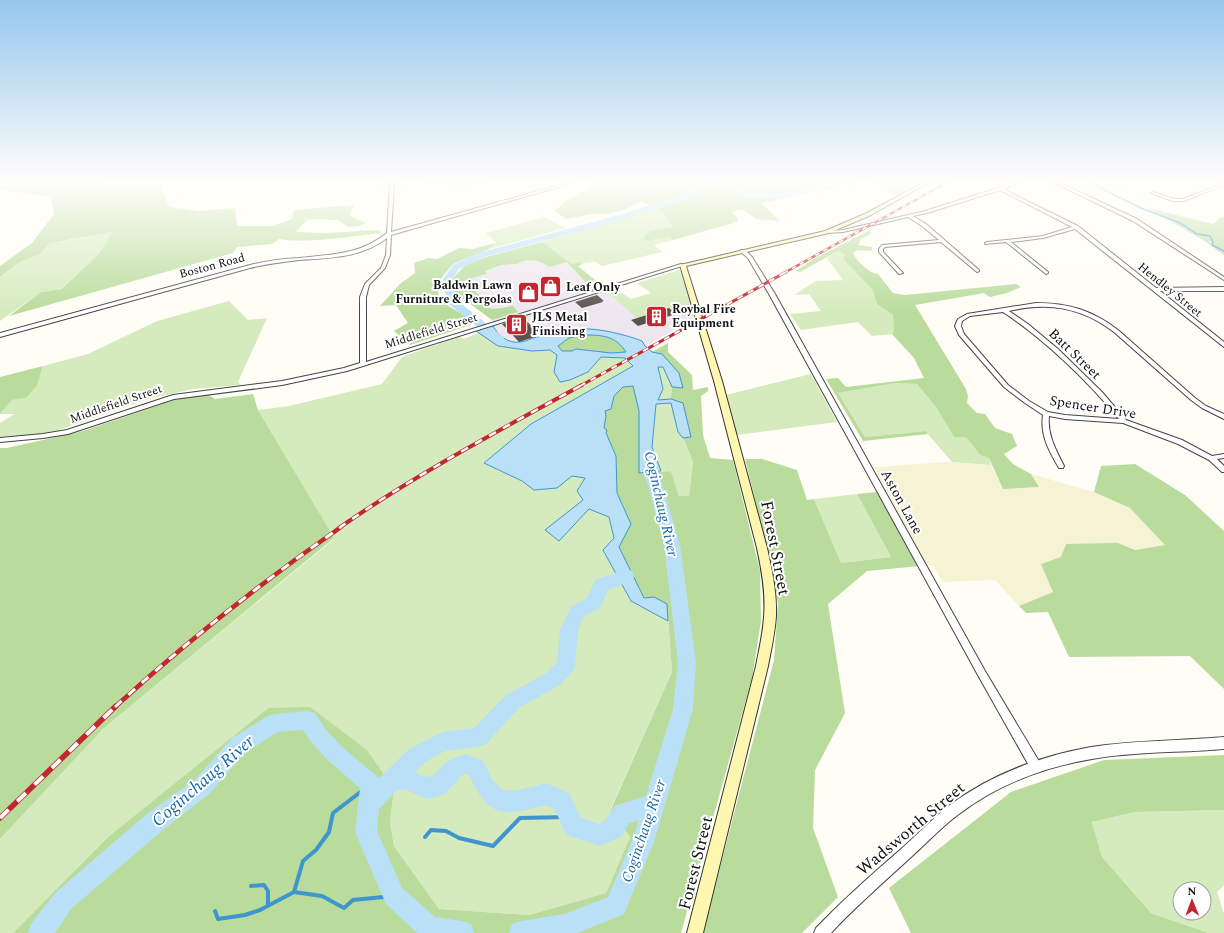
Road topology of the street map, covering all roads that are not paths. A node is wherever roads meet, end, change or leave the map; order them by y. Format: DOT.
graph roads {
  1 [pos="389,227"];
  2 [pos="416,227"];
  3 [pos="840,227"];
  4 [pos="863,227"];
  5 [pos="926,227"];
  6 [pos="1073,227"];
  7 [pos="1145,227"];
  8 [pos="1076,228"];
  9 [pos="827,232"];
  10 [pos="389,234"];
  11 [pos="942,241"];
  12 [pos="1008,242"];
  13 [pos="987,243"];
  14 [pos="744,251"];
  15 [pos="683,265"];
  16 [pos="977,271"];
  17 [pos="901,273"];
  18 [pos="1046,273"];
  19 [pos="1224,280"];
  20 [pos="1224,289"];
  21 [pos="1155,290"];
  22 [pos="1004,310"];
  23 [pos="0,335"];
  24 [pos="1224,345"];
  25 [pos="363,364"];
  26 [pos="1046,414"];
  27 [pos="1224,417"];
  28 [pos="1124,421"];
  29 [pos="0,440"];
  30 [pos="1224,456"];
  31 [pos="1211,458"];
  32 [pos="1061,466"];
  33 [pos="1224,470"];
  34 [pos="1224,742"];
  35 [pos="1036,767"];
  36 [pos="695,933"];
  37 [pos="820,933"];
  1 -- 10 [label="street"];
  2 -- 10 [label="street, Boston Road"];
  3 -- 9 [label="main road, Middlefield Street"];
  4 -- 9 [label="street"];
  5 -- 11 [label="street"];
  6 -- 8 [label="street, Hendley Street"];
  7 -- 19 [label="street"];
  8 -- 12 [label="street"];
  8 -- 21 [label="street, Hendley Street"];
  9 -- 14 [label="main road, Middlefield Street"];
  10 -- 23 [label="street, Boston Road"];
  10 -- 25 [label="street"];
  11 -- 16 [label="street"];
  11 -- 17 [label="street"];
  12 -- 13 [label="street"];
  12 -- 18 [label="street"];
  14 -- 15 [label="main road, Middlefield Street"];
  14 -- 35 [label="street, Aston Lane"];
  15 -- 25 [label="street, Middlefield Street"];
  15 -- 36 [label="main road, Forest Street"];
  20 -- 21 [label="street"];
  21 -- 24 [label="street, Hendley Street"];
  22 -- 26 [label="street, Spencer Drive"];
  22 -- 27 [label="street, Spencer Drive"];
  22 -- 28 [label="street, Batt Street"];
  25 -- 29 [label="street, Middlefield Street"];
  26 -- 28 [label="street, Spencer Drive"];
  26 -- 32 [label="street"];
  28 -- 31 [label="street, Spencer Drive"];
  30 -- 31 [label="street"];
  31 -- 33 [label="street, Spencer Drive"];
  34 -- 35 [label="street, Wadsworth Street"];
  35 -- 37 [label="street, Wadsworth Street"];
}
